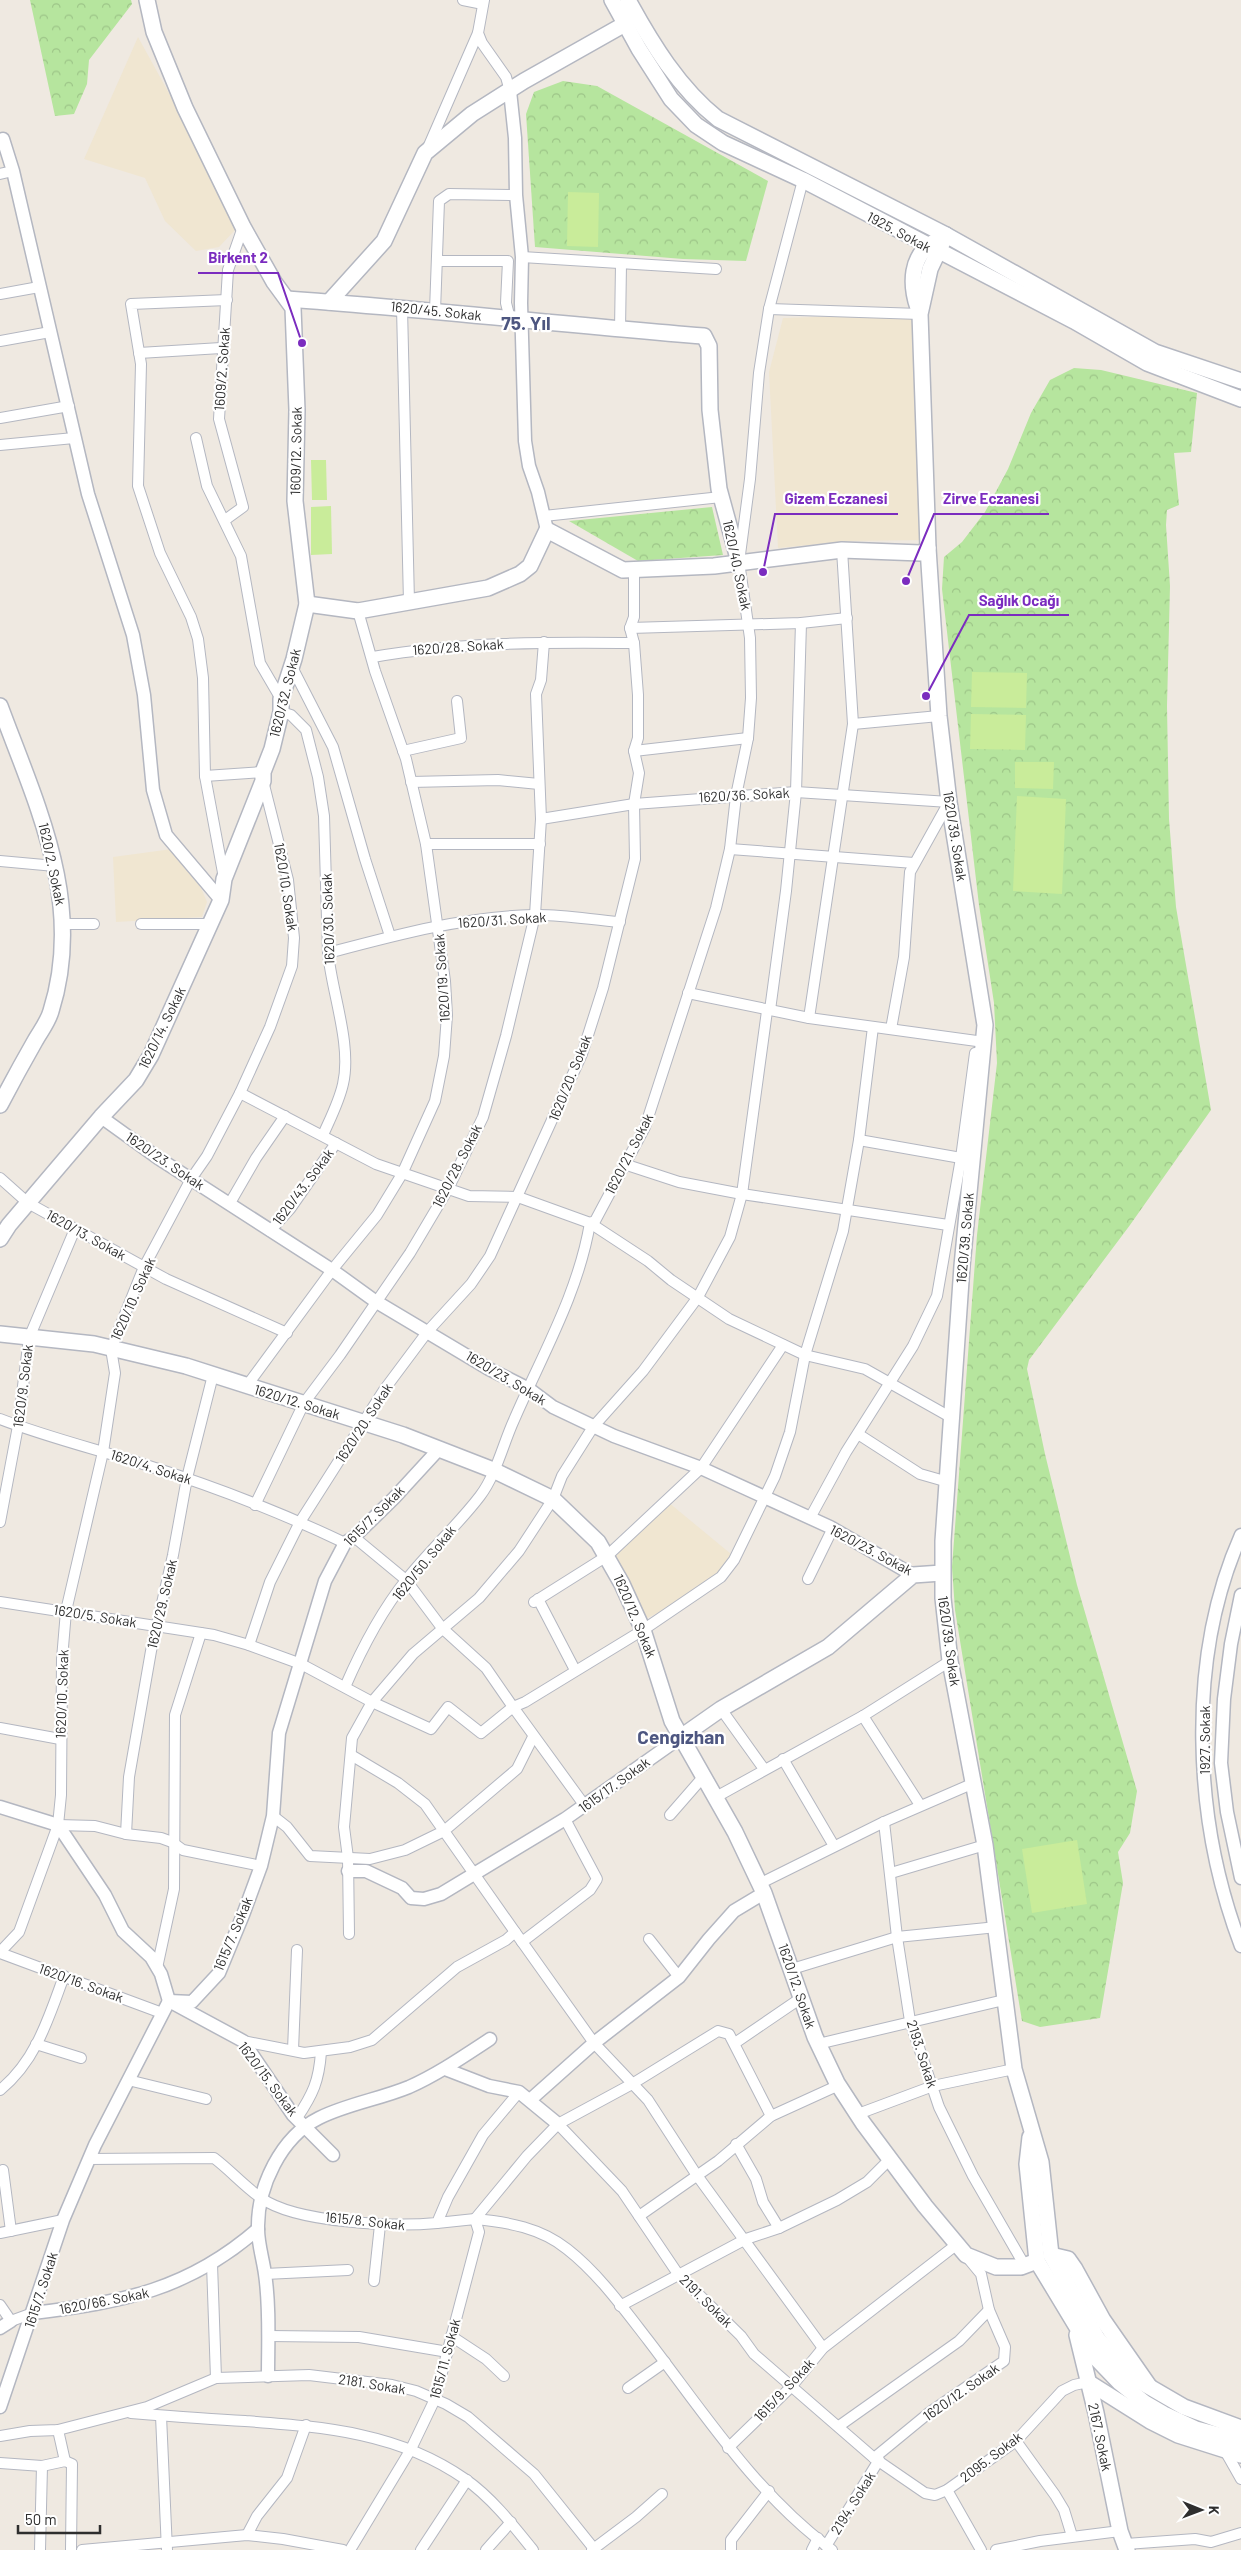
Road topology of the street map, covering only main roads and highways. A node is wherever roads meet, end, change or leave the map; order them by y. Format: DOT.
graph roads {
  1 [pos="147,0"];
  2 [pos="612,0"];
  3 [pos="628,0"];
  4 [pos="625,24"];
  5 [pos="946,234"];
  6 [pos="932,249"];
  7 [pos="287,299"];
  8 [pos="329,302"];
  9 [pos="704,336"];
  10 [pos="1241,382"];
  11 [pos="1241,398"];
  12 [pos="928,548"];
  13 [pos="739,562"];
  14 [pos="307,604"];
  15 [pos="0,706"];
  16 [pos="263,777"];
  17 [pos="0,1105"];
  18 [pos="0,1239"];
  19 [pos="0,1334"];
  20 [pos="942,1573"];
  21 [pos="913,1575"];
  22 [pos="681,1737"];
  23 [pos="1038,2261"];
  24 [pos="1074,2324"];
  25 [pos="1088,2382"];
  26 [pos="1241,2428"];
  27 [pos="1234,2444"];
  28 [pos="1241,2455"];
  29 [pos="1125,2542"];
  1 -- 7 [label="main road, 1609/12. Sokak"];
  2 -- 4 [label="main road, 1925. Sokak"];
  3 -- 5 [label="main road, 1925. Sokak"];
  4 -- 6 [label="main road, 1925. Sokak"];
  4 -- 8 [label="main road"];
  5 -- 6 [label="main road, 1620/39. Sokak"];
  5 -- 10 [label="main road, 1925. Sokak"];
  6 -- 11 [label="main road, 1925. Sokak"];
  6 -- 12 [label="main road, 1620/39. Sokak"];
  7 -- 8 [label="main road, 1620/45. Sokak"];
  7 -- 14 [label="main road, 1609/12. Sokak"];
  8 -- 9 [label="main road, 1620/45. Sokak"];
  9 -- 13 [label="main road, 1620/40. Sokak"];
  12 -- 13 [label="main road"];
  12 -- 20 [label="main road, 1620/39. Sokak"];
  13 -- 14 [label="main road"];
  14 -- 16 [label="main road, 1620/32. Sokak"];
  15 -- 17 [label="main road, 1620/2. Sokak"];
  16 -- 18 [label="main road, 1620/14. Sokak"];
  19 -- 22 [label="main road, 1620/12. Sokak"];
  20 -- 21 [label="main road, 1620/23. Sokak"];
  20 -- 23 [label="main road, 1620/39. Sokak"];
  21 -- 22 [label="main road, 1615/17. Sokak"];
  22 -- 23 [label="main road, 1620/12. Sokak"];
  23 -- 24 [label="main road"];
  23 -- 26 [label="main road"];
  24 -- 25 [label="main road, 2167. Sokak"];
  24 -- 27 [label="main road"];
  25 -- 27 [label="main road"];
  25 -- 29 [label="main road, 2167. Sokak"];
  27 -- 28 [label="main road"];
}
